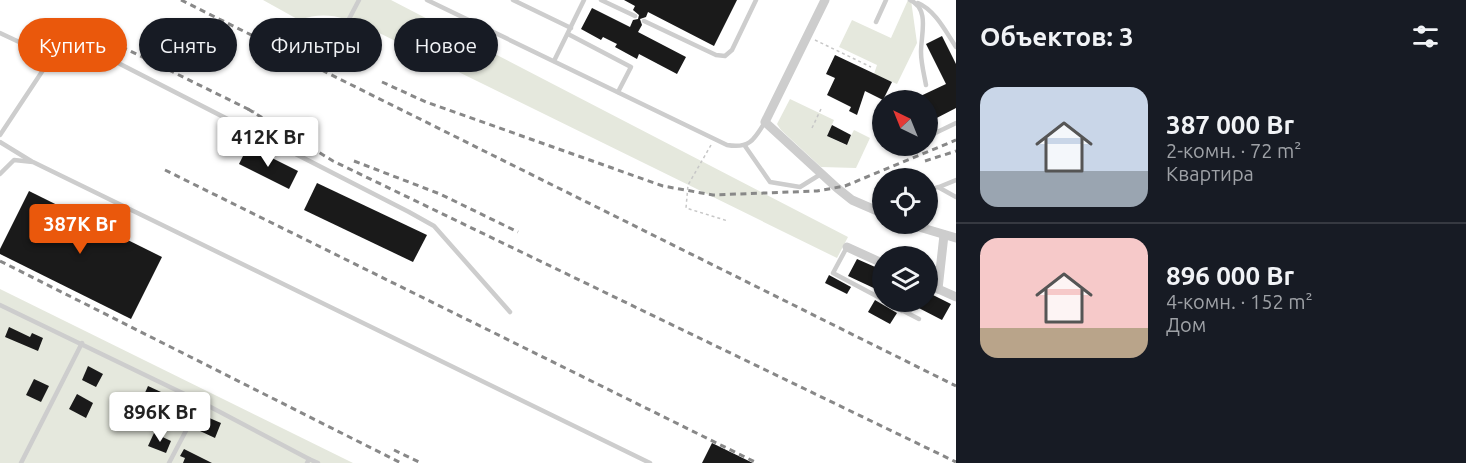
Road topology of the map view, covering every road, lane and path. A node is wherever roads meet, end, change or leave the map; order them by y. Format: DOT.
graph roads {
  1 [pos="359,0"];
  2 [pos="427,0"];
  3 [pos="513,0"];
  4 [pos="584,0"];
  5 [pos="602,0"];
  6 [pos="756,0"];
  7 [pos="825,0"];
  8 [pos="886,0"];
  9 [pos="910,0"];
  10 [pos="918,3"];
  11 [pos="635,16"];
  12 [pos="350,18"];
  13 [pos="644,21"];
  14 [pos="876,22"];
  15 [pos="571,28"];
  16 [pos="0,33"];
  17 [pos="568,34"];
  18 [pos="808,37"];
  19 [pos="18,41"];
  20 [pos="956,47"];
  21 [pos="554,61"];
  22 [pos="871,67"];
  23 [pos="926,85"];
  24 [pos="618,92"];
  25 [pos="821,109"];
  26 [pos="765,122"];
  27 [pos="956,123"];
  28 [pos="812,128"];
  29 [pos="938,132"];
  30 [pos="0,135"];
  31 [pos="715,139"];
  32 [pos="0,144"];
  33 [pos="745,146"];
  34 [pos="14,160"];
  35 [pos="33,162"];
  36 [pos="0,167"];
  37 [pos="0,174"];
  38 [pos="821,174"];
  39 [pos="956,180"];
  40 [pos="938,188"];
  41 [pos="956,197"];
  42 [pos="872,208"];
  43 [pos="728,220"];
  44 [pos="938,233"];
  45 [pos="944,235"];
  46 [pos="956,238"];
  47 [pos="847,247"];
  48 [pos="872,258"];
  49 [pos="938,289"];
  50 [pos="872,294"];
  51 [pos="956,297"];
  52 [pos="0,305"];
  53 [pos="510,312"];
  54 [pos="904,312"];
  55 [pos="919,320"];
  56 [pos="82,343"];
  57 [pos="201,402"];
  58 [pos="308,461"];
  59 [pos="21,463"];
  60 [pos="169,463"];
  61 [pos="318,463"];
  62 [pos="650,463"];
  1 -- 12 [label="lane"];
  2 -- 21 [label="lane"];
  3 -- 15 [label="lane"];
  4 -- 15 [label="lane"];
  5 -- 11 [label="lane"];
  6 -- 13 [label="lane"];
  7 -- 18 [label="street"];
  8 -- 14 [label="lane"];
  9 -- 10 [label="lane"];
  10 -- 20 [label="lane"];
  10 -- 23 [label="lane"];
  15 -- 17 [label="lane"];
  16 -- 19 [label="lane"];
  17 -- 21 [label="lane"];
  17 -- 24 [label="lane"];
  18 -- 22 [label="path"];
  18 -- 26 [label="street"];
  21 -- 24 [label="lane"];
  24 -- 31 [label="lane"];
  25 -- 28 [label="path"];
  26 -- 33 [label="lane"];
  26 -- 38 [label="street"];
  27 -- 29 [label="lane"];
  30 -- 53 [label="lane"];
  31 -- 33 [label="lane"];
  31 -- 43 [label="path"];
  32 -- 35 [label="lane"];
  33 -- 38 [label="lane"];
  34 -- 35 [label="lane"];
  34 -- 36 [label="lane"];
  34 -- 37 [label="lane"];
  35 -- 62 [label="lane"];
  38 -- 42 [label="street"];
  39 -- 40 [label="lane"];
  40 -- 41 [label="lane"];
  44 -- 45 [label="street"];
  45 -- 46 [label="street"];
  45 -- 49 [label="street"];
  47 -- 48 [label="street"];
  47 -- 50 [label="lane"];
  49 -- 51 [label="street"];
  52 -- 56 [label="lane"];
  54 -- 55 [label="lane"];
  56 -- 57 [label="lane"];
  56 -- 59 [label="lane"];
  57 -- 58 [label="lane"];
  57 -- 60 [label="lane"];
  58 -- 61 [label="lane"];
}
